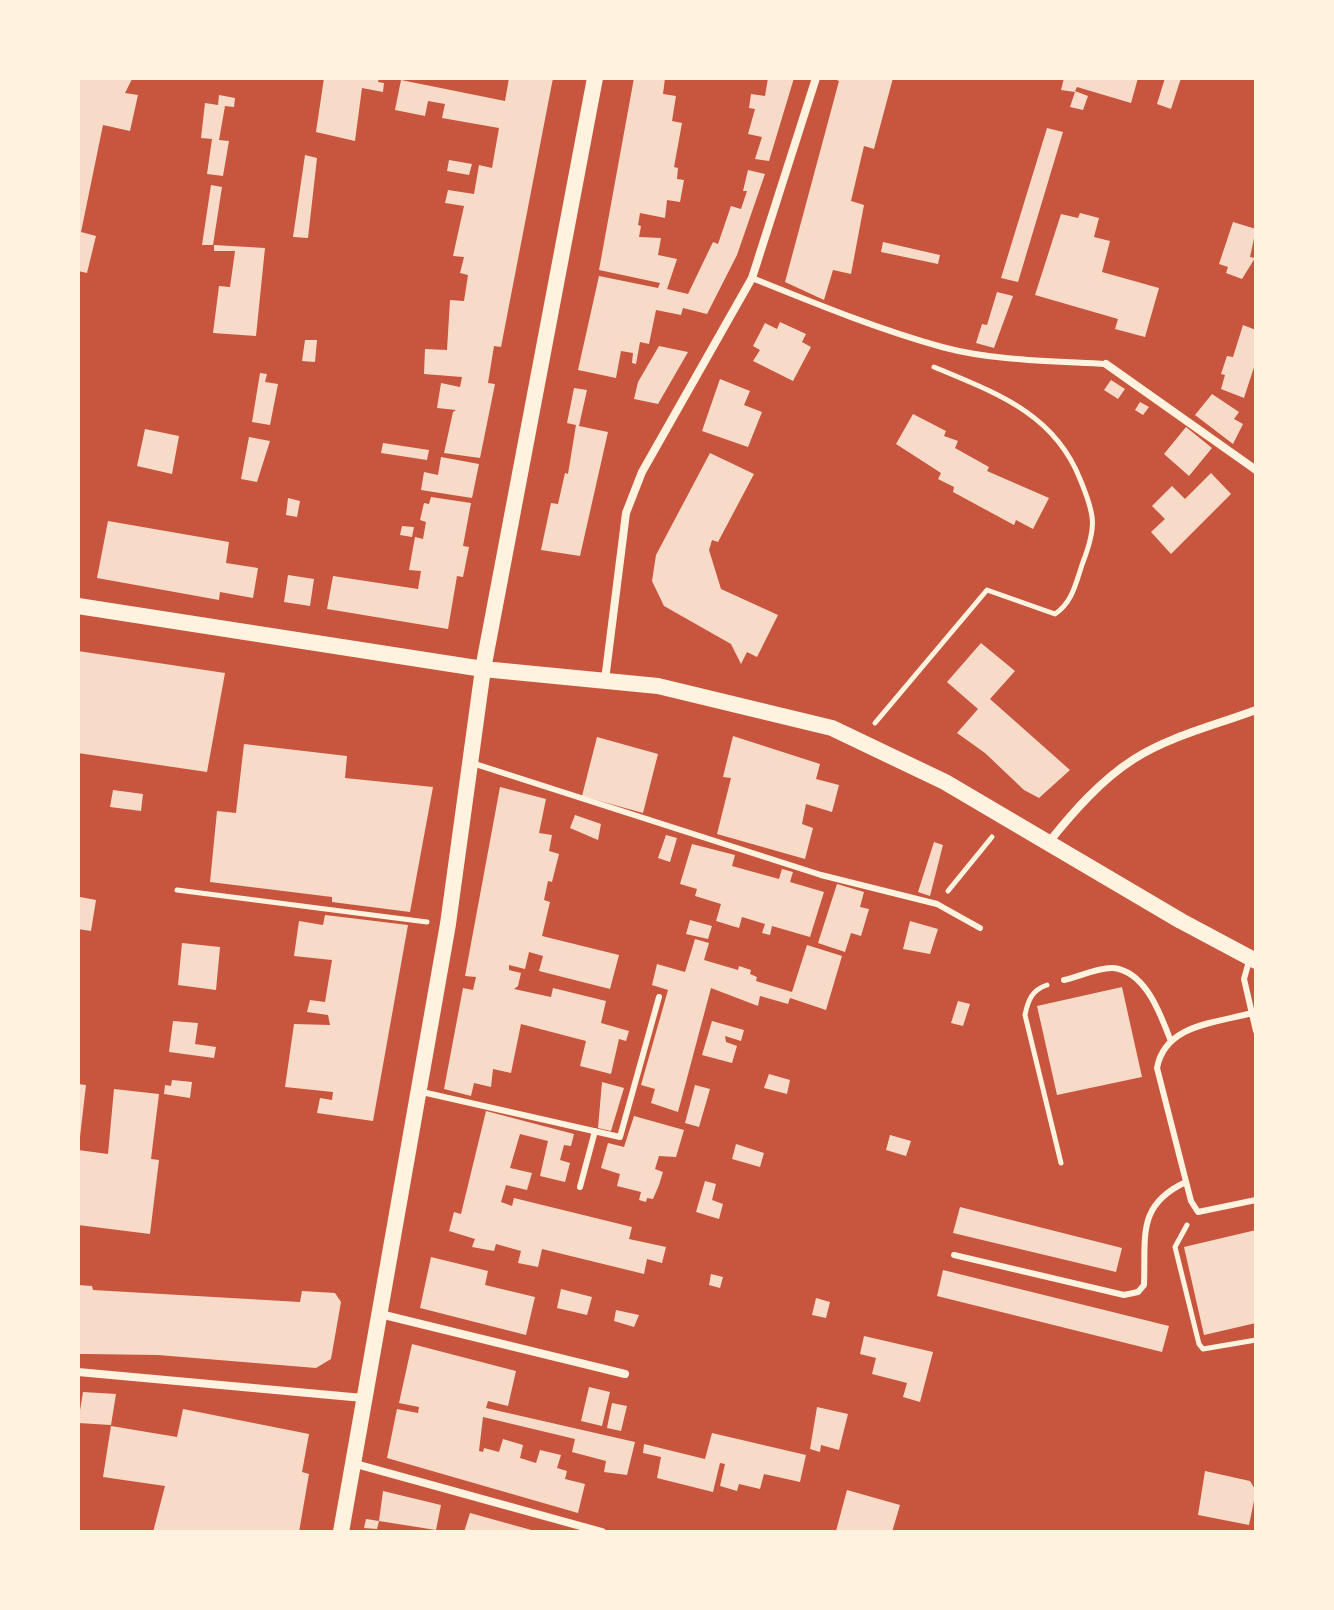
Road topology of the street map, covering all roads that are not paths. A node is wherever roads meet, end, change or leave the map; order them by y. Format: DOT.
graph roads {
  1 [pos="595,78"];
  2 [pos="816,78"];
  3 [pos="752,278"];
  4 [pos="1106,364"];
  5 [pos="1256,470"];
  6 [pos="78,606"];
  7 [pos="483,669"];
  8 [pos="605,680"];
  9 [pos="1256,710"];
  10 [pos="469,762"];
  11 [pos="1047,844"];
  12 [pos="980,928"];
  13 [pos="1253,959"];
  14 [pos="1064,980"];
  15 [pos="659,997"];
  16 [pos="1252,1013"];
  17 [pos="1256,1031"];
  18 [pos="1170,1039"];
  19 [pos="418,1091"];
  20 [pos="595,1131"];
  21 [pos="1186,1182"];
  22 [pos="580,1187"];
  23 [pos="1256,1200"];
  24 [pos="954,1255"];
  25 [pos="379,1314"];
  26 [pos="78,1372"];
  27 [pos="625,1374"];
  28 [pos="363,1398"];
  29 [pos="352,1463"];
  30 [pos="341,1532"];
  31 [pos="602,1532"];
  1 -- 7 [label="main road"];
  2 -- 3 [label="street"];
  3 -- 4 [label="lane"];
  3 -- 8 [label="street"];
  4 -- 5 [label="street"];
  6 -- 7 [label="main road"];
  7 -- 8 [label="main road"];
  7 -- 10 [label="main road"];
  8 -- 11 [label="main road"];
  9 -- 11 [label="street"];
  10 -- 12 [label="lane"];
  10 -- 19 [label="main road"];
  11 -- 13 [label="main road"];
  13 -- 16 [label="lane"];
  14 -- 18 [label="lane"];
  15 -- 20 [label="lane"];
  16 -- 17 [label="lane"];
  16 -- 18 [label="lane"];
  18 -- 21 [label="lane"];
  19 -- 20 [label="lane"];
  19 -- 25 [label="main road"];
  20 -- 22 [label="lane"];
  21 -- 23 [label="lane"];
  21 -- 24 [label="lane"];
  25 -- 27 [label="street"];
  25 -- 28 [label="main road"];
  26 -- 28 [label="street"];
  28 -- 29 [label="main road"];
  29 -- 30 [label="main road"];
  29 -- 31 [label="street"];
}
